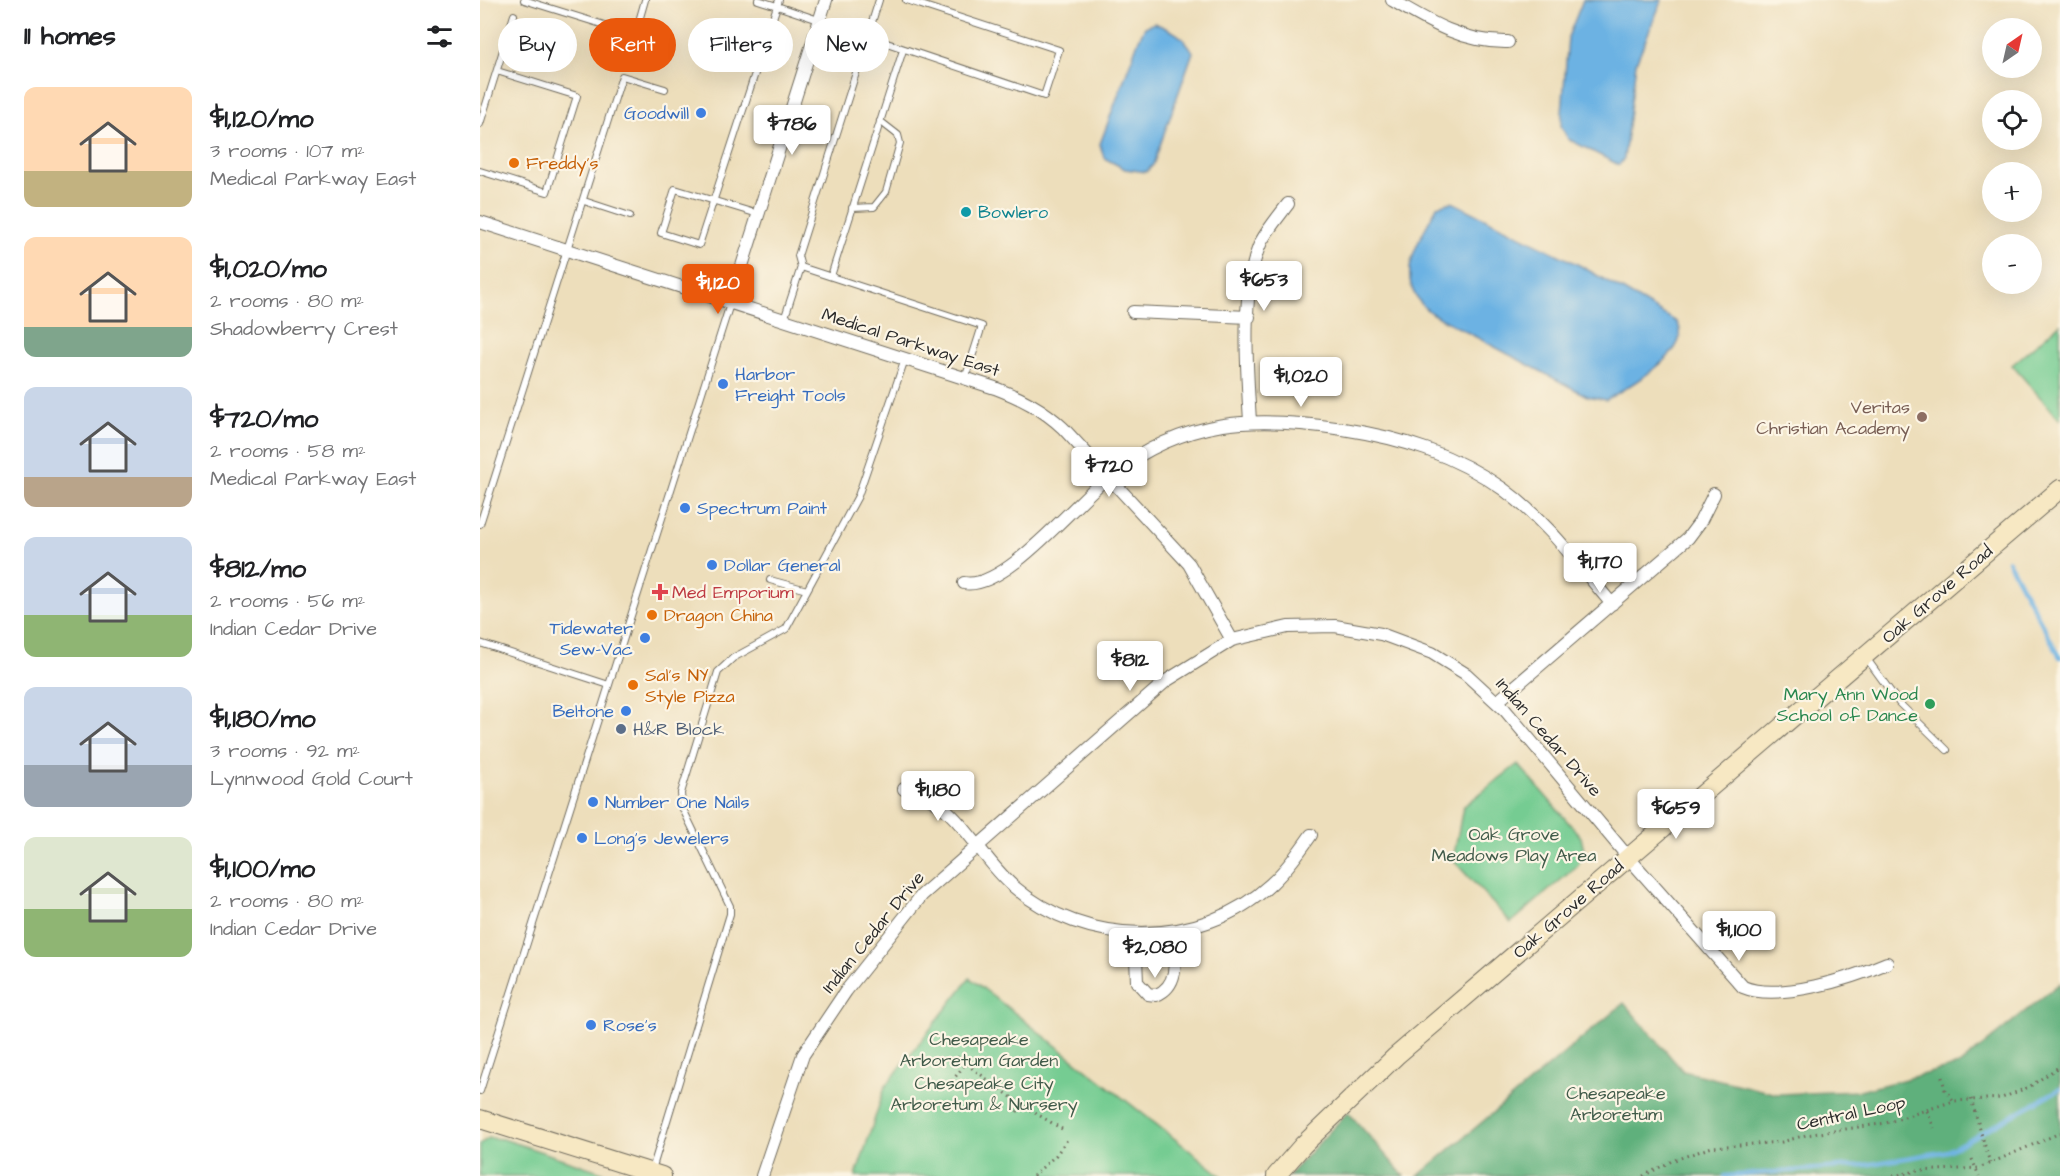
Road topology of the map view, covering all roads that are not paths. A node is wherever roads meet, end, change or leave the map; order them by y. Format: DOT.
graph roads {
  1 [pos="524,0"];
  2 [pos="645,0"];
  3 [pos="758,0"];
  4 [pos="826,0"];
  5 [pos="879,0"];
  6 [pos="906,0"];
  7 [pos="1392,0"];
  8 [pos="778,3"];
  9 [pos="514,15"];
  10 [pos="810,18"];
  11 [pos="820,18"];
  12 [pos="873,18"];
  13 [pos="1508,42"];
  14 [pos="889,45"];
  15 [pos="903,50"];
  16 [pos="805,66"];
  17 [pos="497,71"];
  18 [pos="856,72"];
  19 [pos="665,89"];
  20 [pos="880,122"];
  21 [pos="480,124"];
  22 [pos="480,171"];
  23 [pos="713,200"];
  24 [pos="584,201"];
  25 [pos="1288,204"];
  26 [pos="852,208"];
  27 [pos="758,214"];
  28 [pos="630,216"];
  29 [pos="480,222"];
  30 [pos="568,250"];
  31 [pos="801,267"];
  32 [pos="831,276"];
  33 [pos="730,304"];
  34 [pos="1133,312"];
  35 [pos="1249,317"];
  36 [pos="784,321"];
  37 [pos="905,359"];
  38 [pos="965,379"];
  39 [pos="1250,421"];
  40 [pos="1109,476"];
  41 [pos="2060,489"];
  42 [pos="1714,494"];
  43 [pos="480,524"];
  44 [pos="770,580"];
  45 [pos="964,583"];
  46 [pos="807,590"];
  47 [pos="1612,604"];
  48 [pos="1232,640"];
  49 [pos="480,643"];
  50 [pos="1865,656"];
  51 [pos="609,685"];
  52 [pos="1497,702"];
  53 [pos="1947,750"];
  54 [pos="904,789"];
  55 [pos="1311,834"];
  56 [pos="976,845"];
  57 [pos="1628,857"];
  58 [pos="1173,931"];
  59 [pos="1135,934"];
  60 [pos="1887,963"];
  61 [pos="480,1091"];
  62 [pos="480,1119"];
  63 [pos="656,1175"];
  64 [pos="762,1176"];
  65 [pos="1276,1176"];
  1 -- 2 [label="lane"];
  3 -- 8 [label="lane"];
  4 -- 11 [label="street"];
  5 -- 12 [label="lane"];
  6 -- 15 [label="lane"];
  7 -- 13 [label="street"];
  8 -- 10 [label="lane"];
  8 -- 23 [label="lane"];
  9 -- 17 [label="lane"];
  14 -- 15 [label="lane"];
  15 -- 20 [label="lane"];
  16 -- 27 [label="street"];
  17 -- 21 [label="lane"];
  17 -- 22 [label="lane"];
  18 -- 31 [label="lane"];
  19 -- 24 [label="lane"];
  20 -- 26 [label="lane"];
  20 -- 26 [label="lane"];
  23 -- 23 [label="lane"];
  23 -- 27 [label="lane"];
  24 -- 28 [label="lane"];
  24 -- 30 [label="lane"];
  25 -- 35 [label="street"];
  26 -- 32 [label="lane"];
  27 -- 33 [label="street"];
  29 -- 30 [label="street, Medical Parkway East"];
  30 -- 33 [label="street, Medical Parkway East"];
  30 -- 43 [label="lane"];
  31 -- 32 [label="lane"];
  31 -- 36 [label="lane"];
  32 -- 38 [label="lane"];
  33 -- 36 [label="street, Medical Parkway East"];
  33 -- 51 [label="lane"];
  34 -- 35 [label="street"];
  35 -- 39 [label="street"];
  36 -- 37 [label="street, Medical Parkway East"];
  37 -- 38 [label="street, Medical Parkway East"];
  37 -- 46 [label="lane"];
  38 -- 40 [label="street, Medical Parkway East"];
  39 -- 40 [label="street"];
  39 -- 47 [label="street"];
  40 -- 45 [label="street"];
  40 -- 48 [label="street, Medical Parkway East"];
  41 -- 50 [label="street, Oak Grove Road"];
  42 -- 47 [label="street"];
  44 -- 46 [label="lane"];
  46 -- 63 [label="lane"];
  47 -- 52 [label="street"];
  48 -- 52 [label="street, Indian Cedar Drive"];
  48 -- 56 [label="street, Indian Cedar Drive"];
  49 -- 51 [label="lane"];
  50 -- 53 [label="lane"];
  50 -- 57 [label="street, Oak Grove Road"];
  51 -- 61 [label="lane"];
  52 -- 57 [label="street, Indian Cedar Drive"];
  54 -- 56 [label="street"];
  55 -- 58 [label="street"];
  56 -- 59 [label="street"];
  56 -- 64 [label="street, Indian Cedar Drive"];
  57 -- 60 [label="street, Indian Cedar Drive"];
  57 -- 65 [label="street, Oak Grove Road"];
  58 -- 59 [label="street"];
  58 -- 59 [label="street"];
  62 -- 63 [label="street"];
}
